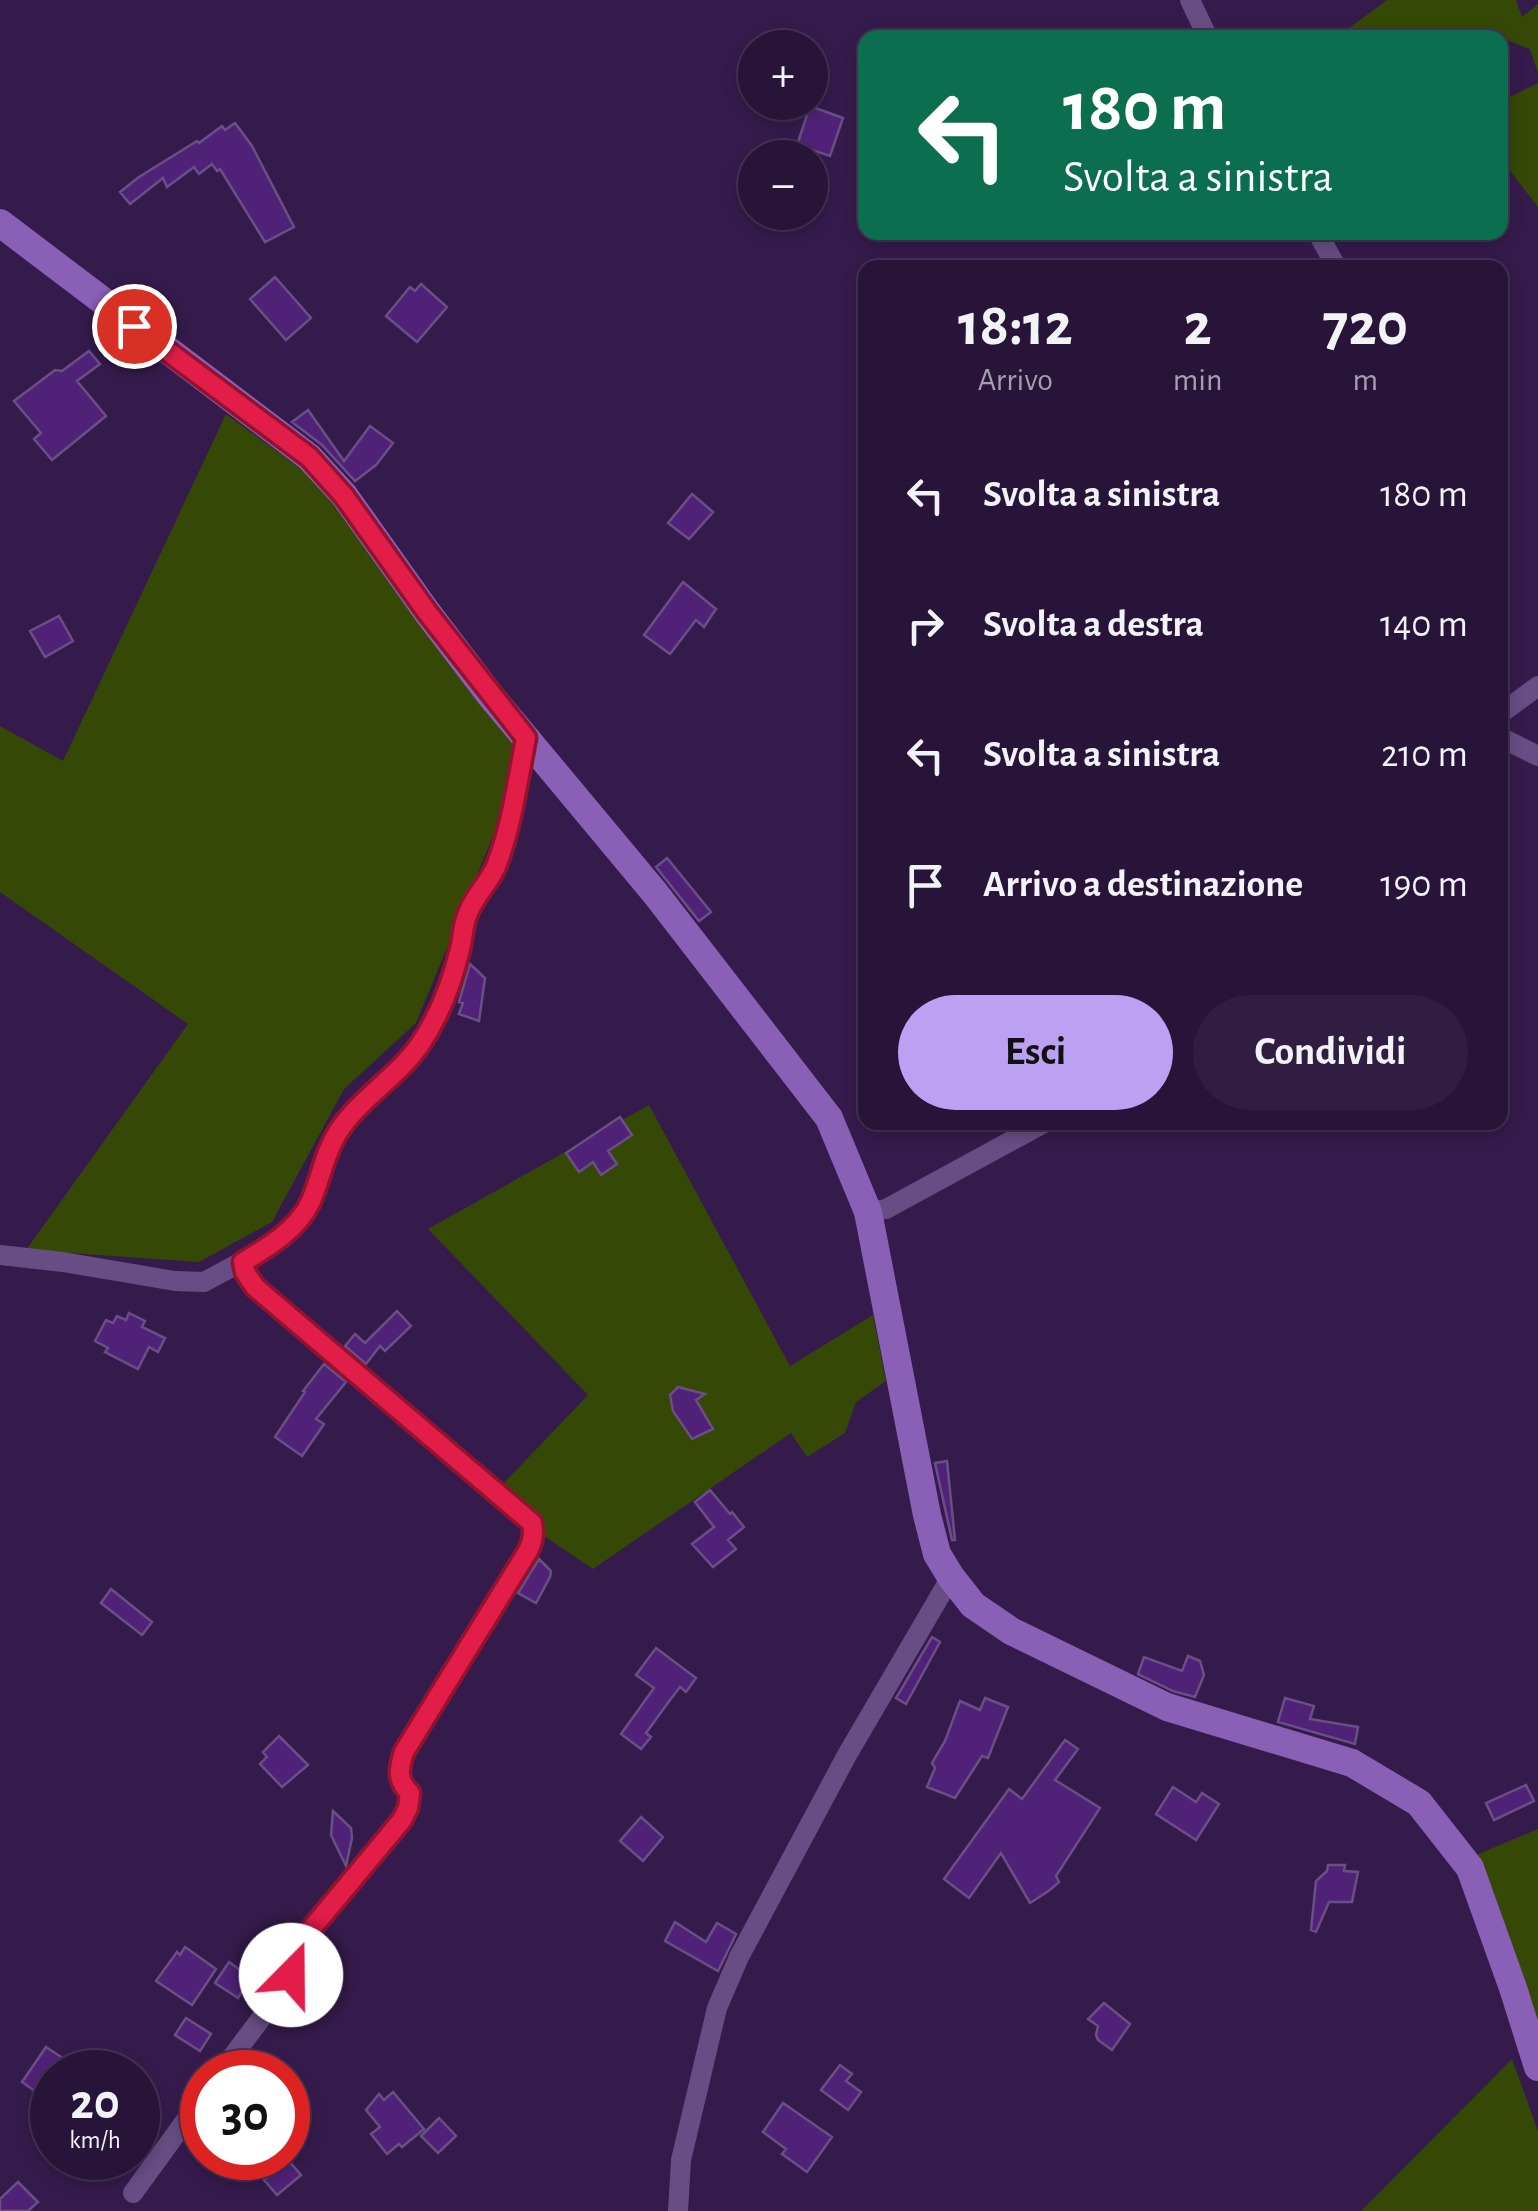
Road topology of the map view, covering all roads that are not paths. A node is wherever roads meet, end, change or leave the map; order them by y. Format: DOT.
graph roads {
  1 [pos="1190,0"];
  2 [pos="1204,30"];
  3 [pos="0,223"];
  4 [pos="1538,686"];
  5 [pos="1508,708"];
  6 [pos="526,738"];
  7 [pos="1508,740"];
  8 [pos="1538,756"];
  9 [pos="1031,1130"];
  10 [pos="868,1212"];
  11 [pos="0,1255"];
  12 [pos="243,1262"];
  13 [pos="951,1577"];
  14 [pos="237,2050"];
  15 [pos="1538,2067"];
  16 [pos="180,2128"];
  17 [pos="133,2193"];
  18 [pos="678,2211"];
  1 -- 2 [label="street"];
  3 -- 6 [label="main road"];
  4 -- 5 [label="street"];
  6 -- 10 [label="main road"];
  6 -- 12 [label="street"];
  7 -- 8 [label="street"];
  9 -- 10 [label="street"];
  10 -- 13 [label="main road"];
  11 -- 12 [label="street"];
  12 -- 14 [label="street"];
  13 -- 15 [label="main road"];
  13 -- 18 [label="street"];
  16 -- 17 [label="street"];
}
